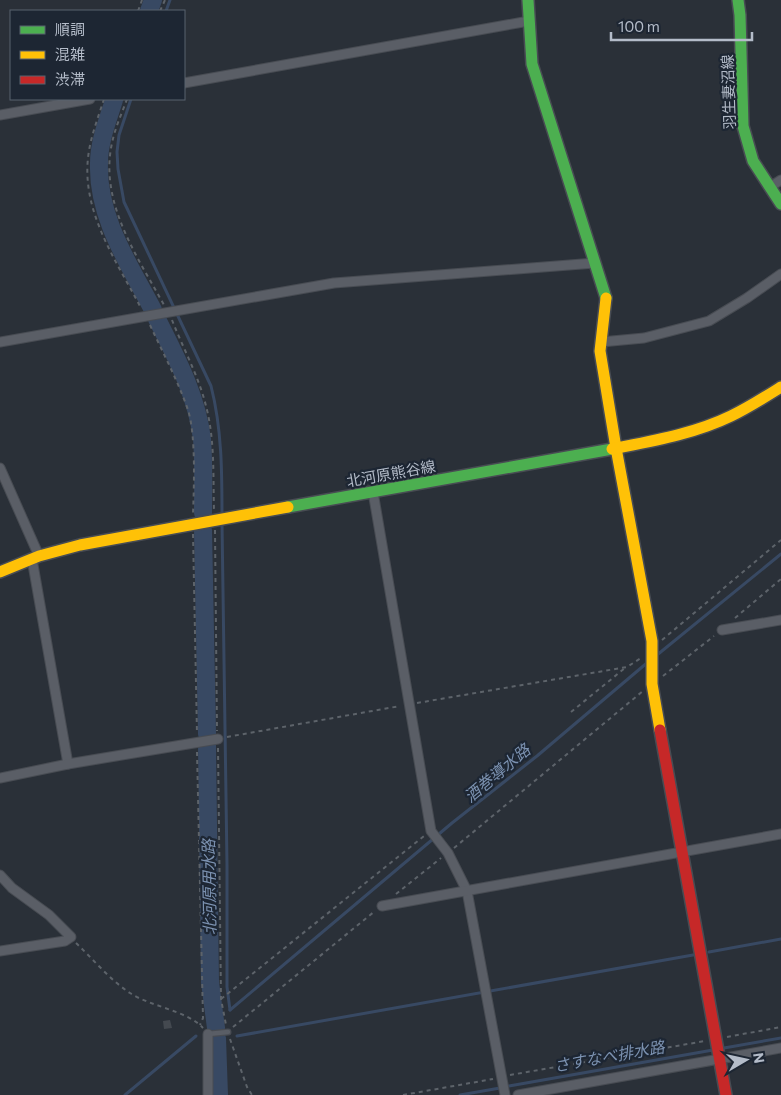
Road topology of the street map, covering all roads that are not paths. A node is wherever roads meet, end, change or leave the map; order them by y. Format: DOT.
graph roads {
  1 [pos="528,0"];
  2 [pos="738,0"];
  3 [pos="529,21"];
  4 [pos="185,82"];
  5 [pos="84,100"];
  6 [pos="0,115"];
  7 [pos="781,180"];
  8 [pos="770,187"];
  9 [pos="781,204"];
  10 [pos="595,263"];
  11 [pos="781,274"];
  12 [pos="0,342"];
  13 [pos="600,342"];
  14 [pos="781,386"];
  15 [pos="616,448"];
  16 [pos="0,468"];
  17 [pos="373,492"];
  18 [pos="35,557"];
  19 [pos="0,572"];
  20 [pos="781,620"];
  21 [pos="722,630"];
  22 [pos="218,739"];
  23 [pos="68,764"];
  24 [pos="0,778"];
  25 [pos="781,834"];
  26 [pos="683,852"];
  27 [pos="0,875"];
  28 [pos="467,891"];
  29 [pos="382,906"];
  30 [pos="0,951"];
  31 [pos="228,1032"];
  32 [pos="208,1034"];
  33 [pos="781,1048"];
  34 [pos="720,1058"];
  35 [pos="208,1095"];
  36 [pos="505,1095"];
  37 [pos="518,1095"];
  38 [pos="726,1095"];
  1 -- 3 [label="street"];
  2 -- 8 [label="street, 羽生妻沼線"];
  3 -- 4 [label="street"];
  3 -- 10 [label="street"];
  5 -- 6 [label="street"];
  7 -- 8 [label="street"];
  8 -- 9 [label="street, 羽生妻沼線"];
  10 -- 12 [label="street"];
  10 -- 13 [label="street"];
  11 -- 13 [label="street"];
  13 -- 15 [label="street"];
  14 -- 15 [label="street, 北河原熊谷線"];
  15 -- 17 [label="street, 北河原熊谷線"];
  15 -- 26 [label="street"];
  16 -- 18 [label="street"];
  17 -- 18 [label="street, 北河原熊谷線"];
  17 -- 28 [label="street"];
  18 -- 19 [label="street, 北河原熊谷線"];
  18 -- 23 [label="street"];
  20 -- 21 [label="street"];
  22 -- 23 [label="street"];
  23 -- 24 [label="street"];
  25 -- 26 [label="street"];
  26 -- 28 [label="street"];
  26 -- 34 [label="street"];
  27 -- 30 [label="street"];
  28 -- 29 [label="street"];
  28 -- 36 [label="street"];
  31 -- 32 [label="lane"];
  32 -- 35 [label="street"];
  33 -- 34 [label="street"];
  34 -- 37 [label="street"];
  34 -- 38 [label="street"];
}
